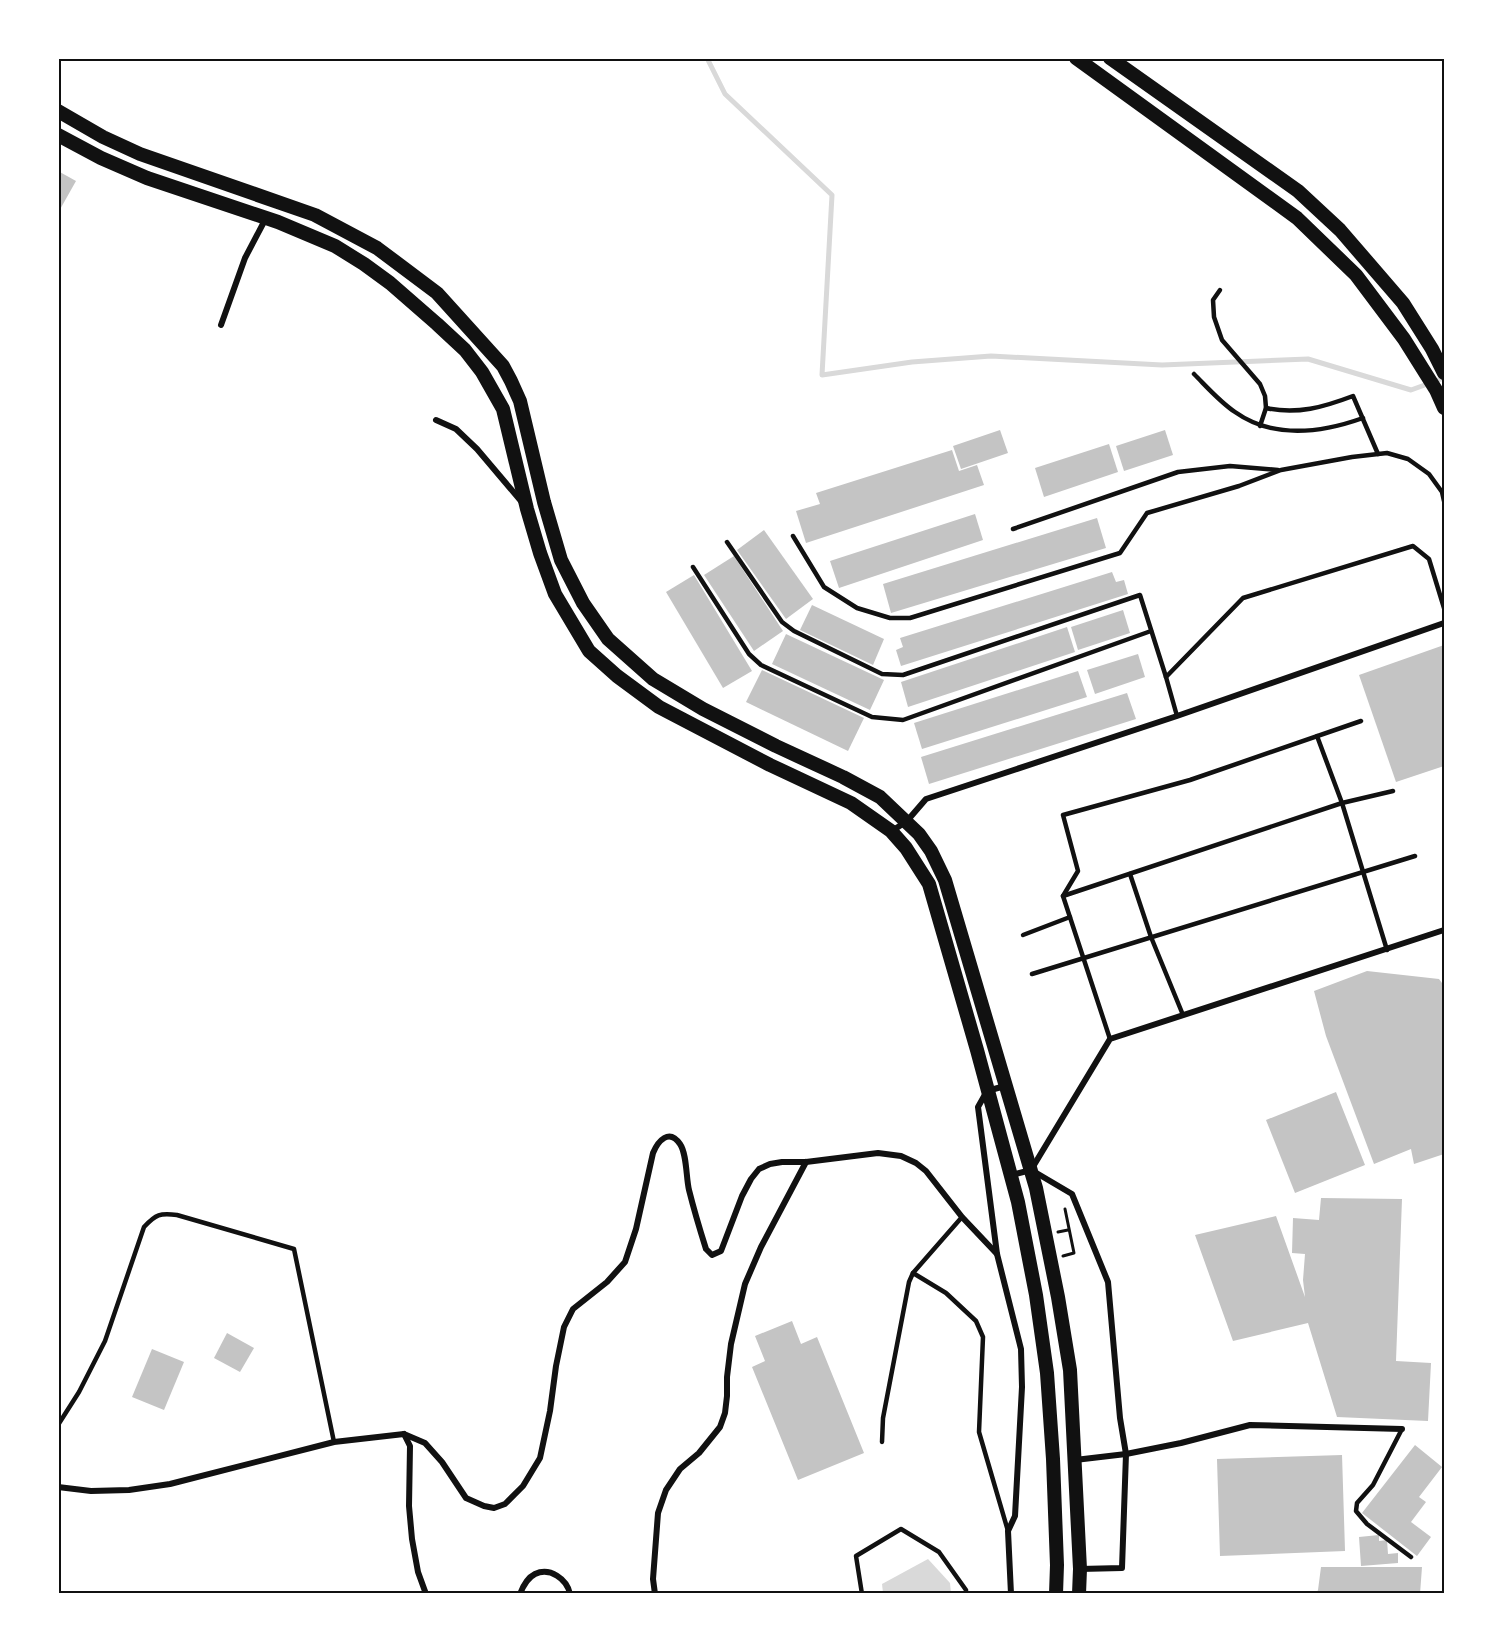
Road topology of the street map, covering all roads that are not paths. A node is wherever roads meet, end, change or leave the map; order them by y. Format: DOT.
graph roads {
  1 [pos="1076,58"];
  2 [pos="1110,58"];
  3 [pos="58,111"];
  4 [pos="58,135"];
  5 [pos="266,218"];
  6 [pos="1220,290"];
  7 [pos="221,325"];
  8 [pos="1444,373"];
  9 [pos="1194,374"];
  10 [pos="1266,408"];
  11 [pos="1444,408"];
  12 [pos="1363,418"];
  13 [pos="436,420"];
  14 [pos="1260,426"];
  15 [pos="1378,454"];
  16 [pos="1281,470"];
  17 [pos="1444,501"];
  18 [pos="544,502"];
  19 [pos="527,509"];
  20 [pos="1013,529"];
  21 [pos="793,536"];
  22 [pos="726,542"];
  23 [pos="693,567"];
  24 [pos="1444,608"];
  25 [pos="1444,623"];
  26 [pos="1151,631"];
  27 [pos="1166,677"];
  28 [pos="1177,716"];
  29 [pos="1361,721"];
  30 [pos="1317,736"];
  31 [pos="1393,791"];
  32 [pos="1342,803"];
  33 [pos="907,821"];
  34 [pos="891,831"];
  35 [pos="1415,856"];
  36 [pos="1363,873"];
  37 [pos="1130,874"];
  38 [pos="1063,896"];
  39 [pos="1070,917"];
  40 [pos="1444,930"];
  41 [pos="1023,935"];
  42 [pos="1151,937"];
  43 [pos="1387,950"];
  44 [pos="1083,958"];
  45 [pos="1032,974"];
  46 [pos="1183,1015"];
  47 [pos="1110,1039"];
  48 [pos="1005,1086"];
  49 [pos="987,1091"];
  50 [pos="806,1162"];
  51 [pos="1031,1170"];
  52 [pos="1011,1175"];
  53 [pos="962,1217"];
  54 [pos="997,1254"];
  55 [pos="913,1273"];
  56 [pos="58,1425"];
  57 [pos="1402,1429"];
  58 [pos="404,1434"];
  59 [pos="334,1442"];
  60 [pos="882,1442"];
  61 [pos="1126,1454"];
  62 [pos="1074,1460"];
  63 [pos="58,1487"];
  64 [pos="1008,1531"];
  65 [pos="1411,1557"];
  66 [pos="1080,1569"];
  67 [pos="426,1593"];
  68 [pos="520,1593"];
  69 [pos="570,1593"];
  70 [pos="655,1593"];
  71 [pos="862,1593"];
  72 [pos="966,1593"];
  73 [pos="1011,1593"];
  74 [pos="1056,1593"];
  75 [pos="1079,1593"];
  1 -- 11 [label="main road"];
  2 -- 8 [label="main road"];
  3 -- 18 [label="main road"];
  4 -- 5 [label="main road"];
  5 -- 7 [label="street"];
  5 -- 19 [label="main road"];
  6 -- 10 [label="lane"];
  9 -- 14 [label="lane"];
  10 -- 12 [label="lane"];
  10 -- 14 [label="lane"];
  12 -- 14 [label="lane"];
  12 -- 15 [label="lane"];
  13 -- 19 [label="street"];
  15 -- 16 [label="lane"];
  15 -- 17 [label="lane"];
  16 -- 20 [label="lane"];
  16 -- 21 [label="lane"];
  18 -- 19 [label="main road"];
  18 -- 33 [label="main road"];
  19 -- 34 [label="main road"];
  22 -- 26 [label="lane"];
  23 -- 26 [label="lane"];
  24 -- 27 [label="lane"];
  25 -- 28 [label="street"];
  26 -- 27 [label="lane"];
  27 -- 28 [label="lane"];
  28 -- 33 [label="street"];
  29 -- 30 [label="lane"];
  30 -- 32 [label="lane"];
  30 -- 38 [label="lane"];
  31 -- 32 [label="lane"];
  32 -- 36 [label="lane"];
  32 -- 37 [label="lane"];
  33 -- 34 [label="street"];
  33 -- 48 [label="main road"];
  34 -- 49 [label="main road"];
  35 -- 36 [label="lane"];
  36 -- 42 [label="lane"];
  36 -- 43 [label="lane"];
  37 -- 38 [label="lane"];
  37 -- 42 [label="lane"];
  38 -- 39 [label="lane"];
  39 -- 41 [label="lane"];
  39 -- 44 [label="lane"];
  40 -- 43 [label="street"];
  42 -- 44 [label="lane"];
  42 -- 46 [label="lane"];
  43 -- 46 [label="street"];
  44 -- 45 [label="lane"];
  44 -- 47 [label="lane"];
  46 -- 47 [label="street"];
  47 -- 51 [label="street"];
  48 -- 49 [label="street"];
  48 -- 51 [label="main road"];
  49 -- 52 [label="main road"];
  49 -- 54 [label="street"];
  50 -- 53 [label="street"];
  50 -- 58 [label="street"];
  50 -- 70 [label="street"];
  51 -- 52 [label="street"];
  51 -- 61 [label="street"];
  51 -- 62 [label="main road"];
  52 -- 74 [label="main road"];
  53 -- 54 [label="street"];
  53 -- 55 [label="lane"];
  54 -- 64 [label="street"];
  55 -- 60 [label="lane"];
  55 -- 64 [label="lane"];
  56 -- 59 [label="lane"];
  57 -- 61 [label="street"];
  57 -- 65 [label="lane"];
  58 -- 59 [label="street"];
  58 -- 67 [label="street"];
  59 -- 63 [label="street"];
  61 -- 62 [label="street"];
  61 -- 66 [label="street"];
  62 -- 66 [label="main road"];
  64 -- 73 [label="street"];
  66 -- 75 [label="main road"];
  68 -- 69 [label="street"];
  71 -- 72 [label="lane"];
}
